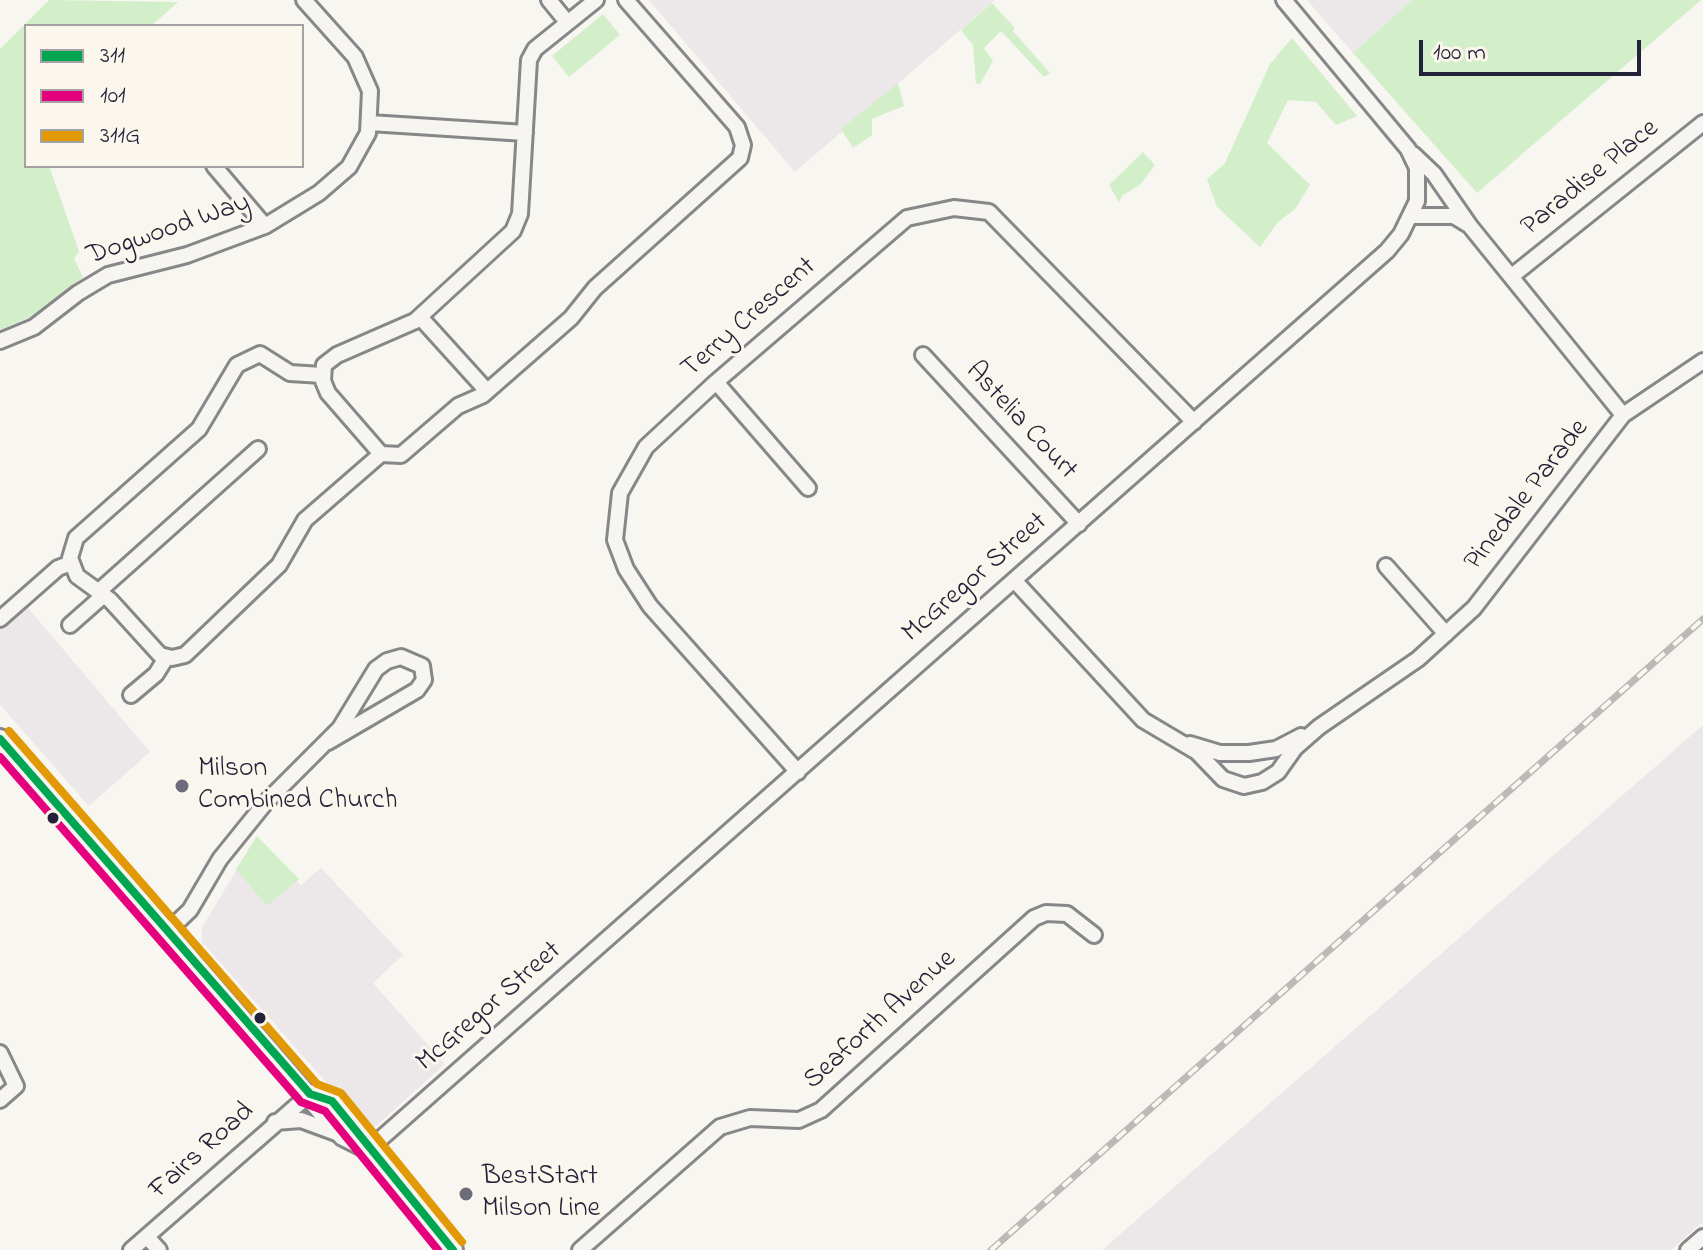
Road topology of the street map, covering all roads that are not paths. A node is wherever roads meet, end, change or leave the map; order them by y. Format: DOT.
graph roads {
  1 [pos="304,0"];
  2 [pos="549,0"];
  3 [pos="596,0"];
  4 [pos="626,0"];
  5 [pos="1284,0"];
  6 [pos="567,22"];
  7 [pos="370,123"];
  8 [pos="1703,123"];
  9 [pos="525,133"];
  10 [pos="1408,149"];
  11 [pos="216,168"];
  12 [pos="1411,216"];
  13 [pos="265,226"];
  14 [pos="1470,226"];
  15 [pos="1512,276"];
  16 [pos="420,317"];
  17 [pos="0,341"];
  18 [pos="923,355"];
  19 [pos="1703,361"];
  20 [pos="322,375"];
  21 [pos="716,382"];
  22 [pos="487,391"];
  23 [pos="1623,415"];
  24 [pos="1194,422"];
  25 [pos="258,449"];
  26 [pos="381,454"];
  27 [pos="808,488"];
  28 [pos="1079,524"];
  29 [pos="71,563"];
  30 [pos="1386,566"];
  31 [pos="1014,580"];
  32 [pos="101,594"];
  33 [pos="0,619"];
  34 [pos="70,625"];
  35 [pos="1446,634"];
  36 [pos="166,658"];
  37 [pos="131,695"];
  38 [pos="1319,727"];
  39 [pos="0,739"];
  40 [pos="1179,740"];
  41 [pos="328,742"];
  42 [pos="798,772"];
  43 [pos="168,931"];
  44 [pos="1094,935"];
  45 [pos="0,1053"];
  46 [pos="310,1094"];
  47 [pos="0,1100"];
  48 [pos="275,1122"];
  49 [pos="343,1136"];
  50 [pos="369,1149"];
  51 [pos="147,1237"];
  52 [pos="1703,1237"];
  53 [pos="131,1250"];
  54 [pos="159,1250"];
  55 [pos="453,1250"];
  56 [pos="580,1250"];
  57 [pos="1688,1250"];
  1 -- 7 [label="street, Dogwood Way"];
  2 -- 6 [label="street"];
  3 -- 6 [label="street"];
  4 -- 22 [label="street"];
  5 -- 10 [label="street, McGregor Street"];
  6 -- 9 [label="street"];
  7 -- 9 [label="street"];
  7 -- 13 [label="street, Dogwood Way"];
  8 -- 15 [label="street, Paradise Place"];
  9 -- 16 [label="street"];
  10 -- 12 [label="street, McGregor Street"];
  10 -- 14 [label="street, Pinedale Parade"];
  11 -- 13 [label="street"];
  12 -- 14 [label="street"];
  12 -- 24 [label="street, McGregor Street"];
  13 -- 17 [label="street, Dogwood Way"];
  14 -- 15 [label="street, Pinedale Parade"];
  15 -- 23 [label="street, Pinedale Parade"];
  16 -- 20 [label="street"];
  16 -- 22 [label="street"];
  18 -- 28 [label="street, Astelia Court"];
  19 -- 23 [label="street"];
  20 -- 26 [label="street"];
  20 -- 29 [label="street"];
  21 -- 24 [label="street, Terry Crescent"];
  21 -- 27 [label="street"];
  21 -- 42 [label="street, Terry Crescent"];
  22 -- 26 [label="street"];
  23 -- 35 [label="street, Pinedale Parade"];
  24 -- 28 [label="street, McGregor Street"];
  25 -- 32 [label="street"];
  26 -- 36 [label="street"];
  28 -- 31 [label="street, McGregor Street"];
  29 -- 32 [label="street"];
  29 -- 33 [label="street"];
  30 -- 35 [label="street"];
  31 -- 40 [label="street, Pinedale Parade"];
  31 -- 42 [label="street, McGregor Street"];
  32 -- 34 [label="street"];
  32 -- 36 [label="street"];
  35 -- 38 [label="street, Pinedale Parade"];
  36 -- 37 [label="street"];
  38 -- 40 [label="street, Pinedale Parade"];
  38 -- 40 [label="street, Pinedale Parade"];
  39 -- 43 [label="main road"];
  41 -- 41 [label="street"];
  41 -- 43 [label="street"];
  42 -- 50 [label="street, McGregor Street"];
  43 -- 46 [label="main road"];
  44 -- 56 [label="street, Seaforth Avenue"];
  45 -- 47 [label="street"];
  46 -- 48 [label="street, Fairs Road"];
  46 -- 49 [label="main road"];
  46 -- 50 [label="main road"];
  48 -- 49 [label="street"];
  48 -- 51 [label="street, Fairs Road"];
  49 -- 50 [label="main road"];
  50 -- 55 [label="main road"];
  51 -- 53 [label="street, Fairs Road"];
  51 -- 54 [label="street"];
  52 -- 57 [label="street"];
}
